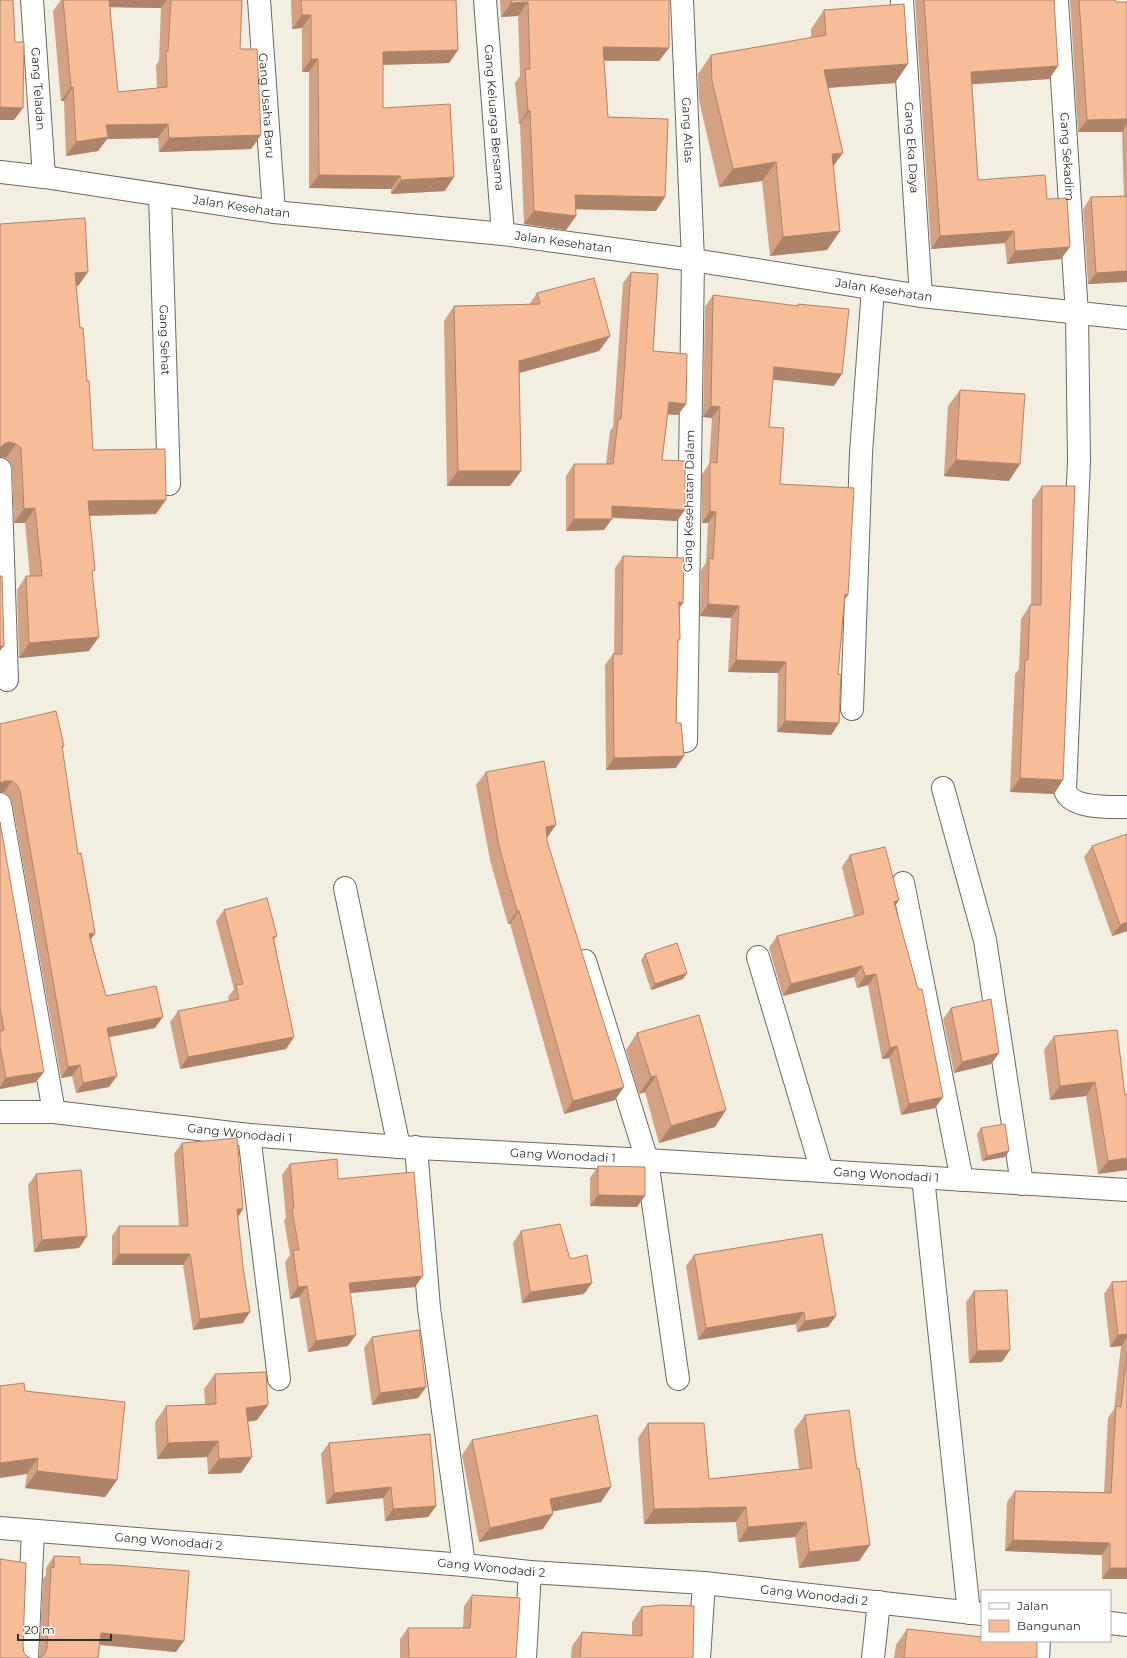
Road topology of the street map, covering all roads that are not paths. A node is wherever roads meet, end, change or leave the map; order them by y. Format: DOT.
graph roads {
  1 [pos="32,0"];
  2 [pos="259,0"];
  3 [pos="485,0"];
  4 [pos="682,0"];
  5 [pos="902,0"];
  6 [pos="1057,0"];
  7 [pos="0,172"];
  8 [pos="44,177"];
  9 [pos="160,195"];
  10 [pos="274,212"];
  11 [pos="503,234"];
  12 [pos="693,260"];
  13 [pos="873,288"];
  14 [pos="921,296"];
  15 [pos="1077,314"];
  16 [pos="1127,318"];
  17 [pos="0,469"];
  18 [pos="169,484"];
  19 [pos="7,680"];
  20 [pos="852,709"];
  21 [pos="686,741"];
  22 [pos="943,788"];
  23 [pos="0,804"];
  24 [pos="1127,808"];
  25 [pos="903,883"];
  26 [pos="345,888"];
  27 [pos="578,940"];
  28 [pos="758,957"];
  29 [pos="0,1112"];
  30 [pos="54,1112"];
  31 [pos="249,1135"];
  32 [pos="407,1147"];
  33 [pos="647,1160"];
  34 [pos="822,1171"];
  35 [pos="923,1177"];
  36 [pos="962,1180"];
  37 [pos="1022,1184"];
  38 [pos="1127,1190"];
  39 [pos="279,1379"];
  40 [pos="678,1379"];
  41 [pos="0,1528"];
  42 [pos="33,1532"];
  43 [pos="464,1565"];
  44 [pos="530,1572"];
  45 [pos="704,1583"];
  46 [pos="880,1602"];
  47 [pos="976,1614"];
  48 [pos="1111,1623"];
  49 [pos="1127,1624"];
  50 [pos="1040,1642"];
  51 [pos="27,1658"];
  52 [pos="526,1658"];
  53 [pos="700,1658"];
  54 [pos="873,1658"];
  55 [pos="1038,1658"];
  1 -- 8 [label="street, Gang Teladan"];
  2 -- 10 [label="street, Gang Usaha Baru"];
  3 -- 11 [label="street, Gang Keluarga Bersama"];
  4 -- 12 [label="street, Gang Atlas"];
  5 -- 14 [label="street, Gang Eka Daya"];
  6 -- 15 [label="street, Gang Sekadim"];
  7 -- 8 [label="street, Jalan Kesehatan"];
  8 -- 9 [label="street, Jalan Kesehatan"];
  9 -- 10 [label="street, Jalan Kesehatan"];
  9 -- 18 [label="street, Gang Sehat"];
  10 -- 11 [label="street, Jalan Kesehatan"];
  11 -- 12 [label="street, Jalan Kesehatan"];
  12 -- 13 [label="street, Jalan Kesehatan"];
  12 -- 21 [label="street, Gang Kesehatan Dalam"];
  13 -- 14 [label="street, Jalan Kesehatan"];
  13 -- 20 [label="street"];
  14 -- 15 [label="street, Jalan Kesehatan"];
  15 -- 16 [label="street, Jalan Kesehatan"];
  15 -- 24 [label="street, Gang Sekadim"];
  17 -- 19 [label="street"];
  22 -- 37 [label="street"];
  23 -- 30 [label="street"];
  25 -- 36 [label="street"];
  26 -- 32 [label="street"];
  27 -- 33 [label="street"];
  28 -- 34 [label="street"];
  29 -- 30 [label="street, Gang Wonodadi 1"];
  30 -- 31 [label="street, Gang Wonodadi 1"];
  31 -- 32 [label="street, Gang Wonodadi 1"];
  31 -- 39 [label="street"];
  32 -- 33 [label="street, Gang Wonodadi 1"];
  32 -- 43 [label="street"];
  33 -- 34 [label="street, Gang Wonodadi 1"];
  33 -- 40 [label="street"];
  34 -- 35 [label="street, Gang Wonodadi 1"];
  35 -- 36 [label="street, Gang Wonodadi 1"];
  35 -- 47 [label="street"];
  36 -- 37 [label="street, Gang Wonodadi 1"];
  37 -- 38 [label="street, Gang Wonodadi 1"];
  41 -- 42 [label="street, Gang Wonodadi 2"];
  42 -- 43 [label="street, Gang Wonodadi 2"];
  42 -- 51 [label="street"];
  43 -- 44 [label="street, Gang Wonodadi 2"];
  44 -- 45 [label="street, Gang Wonodadi 2"];
  44 -- 52 [label="street"];
  45 -- 46 [label="street, Gang Wonodadi 2"];
  45 -- 53 [label="street"];
  46 -- 47 [label="street, Gang Wonodadi 2"];
  46 -- 54 [label="street"];
  48 -- 49 [label="street"];
  50 -- 55 [label="street"];
}
